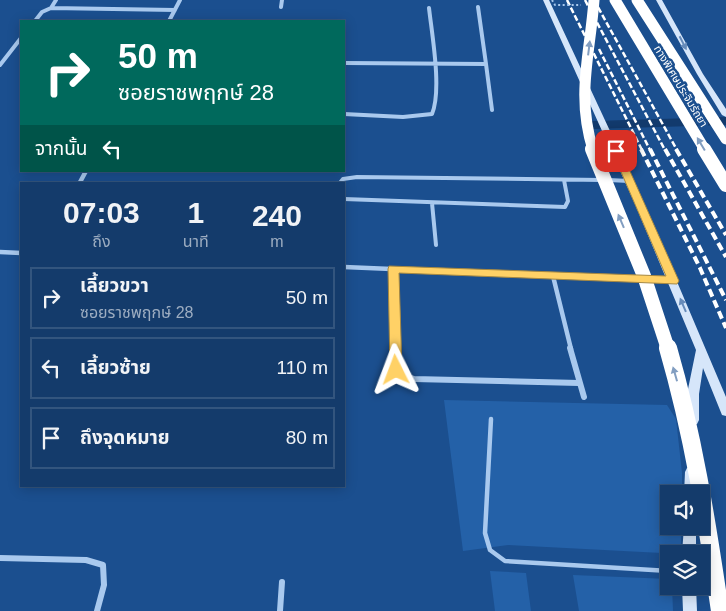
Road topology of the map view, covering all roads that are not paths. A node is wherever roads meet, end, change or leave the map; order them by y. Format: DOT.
graph roads {
  1 [pos="56,0"];
  2 [pos="180,0"];
  3 [pos="282,0"];
  4 [pos="546,0"];
  5 [pos="594,0"];
  6 [pos="615,0"];
  7 [pos="637,0"];
  8 [pos="659,0"];
  9 [pos="281,7"];
  10 [pos="51,8"];
  11 [pos="429,8"];
  12 [pos="478,8"];
  13 [pos="175,10"];
  14 [pos="36,20"];
  15 [pos="170,20"];
  16 [pos="20,39"];
  17 [pos="345,63"];
  18 [pos="434,64"];
  19 [pos="486,64"];
  20 [pos="0,65"];
  21 [pos="492,110"];
  22 [pos="345,114"];
  23 [pos="726,115"];
  24 [pos="726,139"];
  25 [pos="564,180"];
  26 [pos="629,180"];
  27 [pos="340,182"];
  28 [pos="726,186"];
  29 [pos="345,199"];
  30 [pos="432,203"];
  31 [pos="436,245"];
  32 [pos="0,252"];
  33 [pos="20,253"];
  34 [pos="345,267"];
  35 [pos="393,269"];
  36 [pos="553,276"];
  37 [pos="673,281"];
  38 [pos="702,350"];
  39 [pos="579,383"];
  40 [pos="584,397"];
  41 [pos="726,411"];
  42 [pos="491,419"];
  43 [pos="690,485"];
  44 [pos="0,558"];
  45 [pos="660,570"];
  46 [pos="282,582"];
  47 [pos="689,595"];
  48 [pos="97,611"];
  49 [pos="280,611"];
  50 [pos="690,611"];
  51 [pos="720,611"];
  1 -- 10 [label="street"];
  2 -- 13 [label="street"];
  3 -- 9 [label="street"];
  4 -- 26 [label="main road"];
  51 -- 5 [label="highway, one-way, bridge"];
  28 -- 6 [label="highway, ทางพิเศษประจิมรัถยา, one-way, bridge"];
  7 -- 24 [label="highway, ทางพิเศษประจิมรัถยา, bridge"];
  8 -- 23 [label="main road, one-way"];
  10 -- 13 [label="street"];
  10 -- 14 [label="street"];
  11 -- 18 [label="street"];
  12 -- 19 [label="street"];
  13 -- 15 [label="street"];
  16 -- 20 [label="street"];
  17 -- 18 [label="street"];
  18 -- 19 [label="street"];
  18 -- 22 [label="street"];
  19 -- 21 [label="street"];
  25 -- 26 [label="lane"];
  25 -- 27 [label="lane"];
  25 -- 30 [label="lane"];
  26 -- 37 [label="main road"];
  29 -- 30 [label="lane"];
  30 -- 31 [label="lane"];
  32 -- 33 [label="street"];
  34 -- 35 [label="street"];
  35 -- 36 [label="street"];
  35 -- 39 [label="street"];
  36 -- 37 [label="street"];
  36 -- 39 [label="street"];
  38 -- 37 [label="main road, one-way"];
  38 -- 41 [label="main road"];
  38 -- 43 [label="main road"];
  39 -- 40 [label="street"];
  42 -- 45 [label="lane"];
  44 -- 48 [label="street"];
  46 -- 49 [label="street"];
  47 -- 50 [label="main road"];
}
